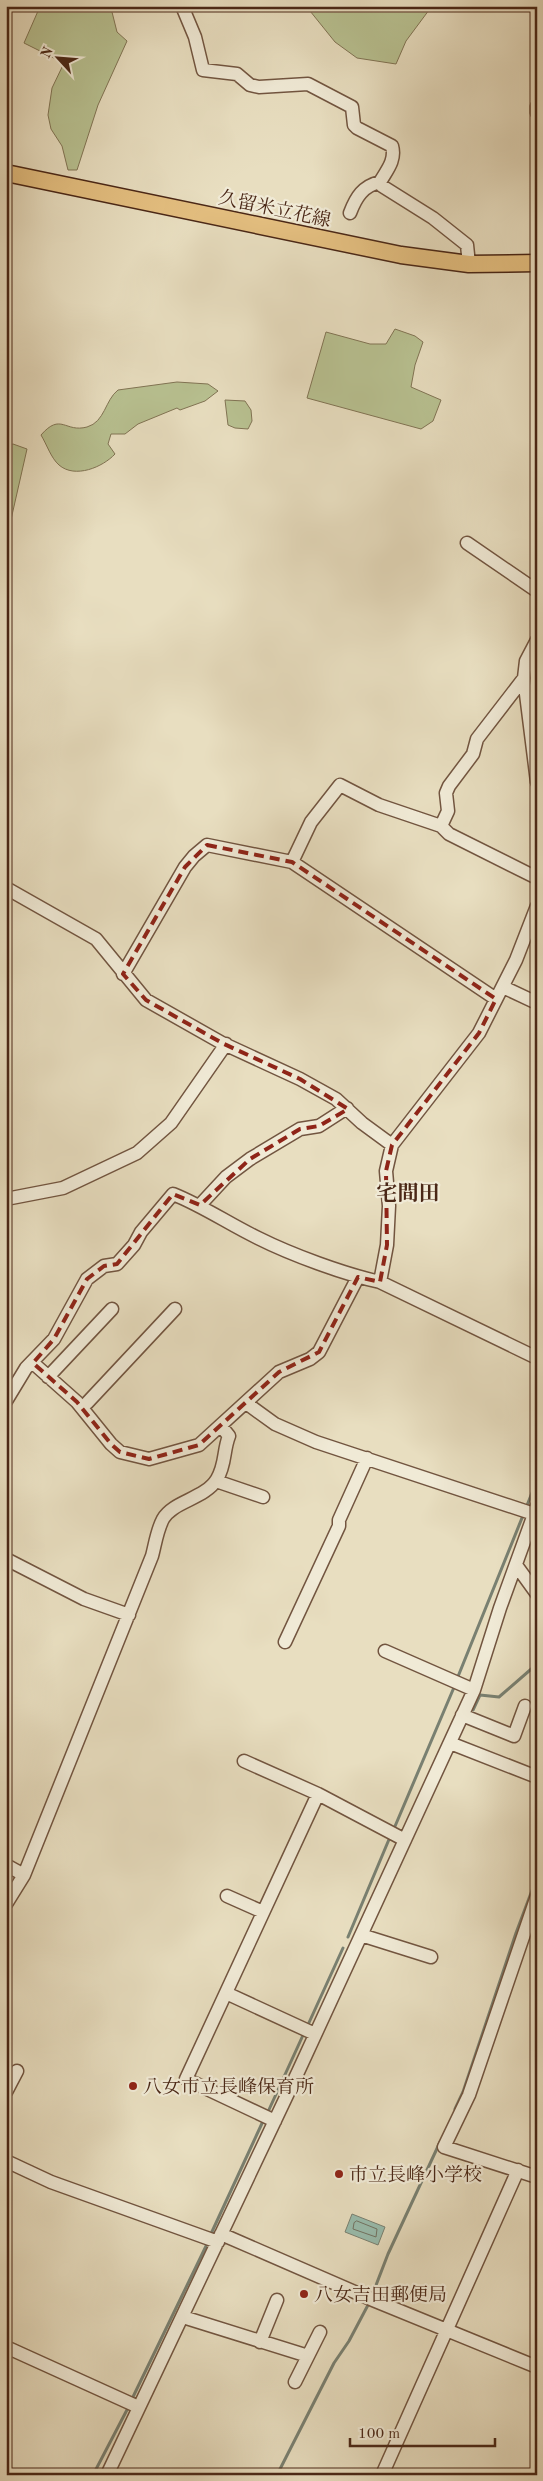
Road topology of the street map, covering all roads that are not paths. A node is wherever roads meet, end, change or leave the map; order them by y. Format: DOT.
graph roads {
  1 [pos="182,6"];
  2 [pos="537,106"];
  3 [pos="537,113"];
  4 [pos="6,173"];
  5 [pos="380,182"];
  6 [pos="350,213"];
  7 [pos="537,263"];
  8 [pos="469,264"];
  9 [pos="467,543"];
  10 [pos="537,590"];
  11 [pos="537,640"];
  12 [pos="524,678"];
  13 [pos="537,782"];
  14 [pos="441,826"];
  15 [pos="292,862"];
  16 [pos="537,878"];
  17 [pos="6,888"];
  18 [pos="537,906"];
  19 [pos="123,974"];
  20 [pos="503,986"];
  21 [pos="496,1000"];
  22 [pos="537,1003"];
  23 [pos="226,1044"];
  24 [pos="347,1108"];
  25 [pos="392,1145"];
  26 [pos="6,1199"];
  27 [pos="200,1205"];
  28 [pos="358,1277"];
  29 [pos="380,1282"];
  30 [pos="112,1309"];
  31 [pos="175,1309"];
  32 [pos="537,1358"];
  33 [pos="33,1363"];
  34 [pos="48,1377"];
  35 [pos="7,1399"];
  36 [pos="87,1403"];
  37 [pos="246,1403"];
  38 [pos="221,1426"];
  39 [pos="366,1458"];
  40 [pos="216,1481"];
  41 [pos="263,1497"];
  42 [pos="535,1510"];
  43 [pos="6,1559"];
  44 [pos="516,1565"];
  45 [pos="537,1594"];
  46 [pos="129,1615"];
  47 [pos="285,1642"];
  48 [pos="385,1651"];
  49 [pos="474,1690"];
  50 [pos="526,1706"];
  51 [pos="462,1715"];
  52 [pos="450,1743"];
  53 [pos="244,1761"];
  54 [pos="537,1777"];
  55 [pos="318,1794"];
  56 [pos="405,1840"];
  57 [pos="6,1865"];
  58 [pos="24,1875"];
  59 [pos="227,1896"];
  60 [pos="537,1896"];
  61 [pos="6,1904"];
  62 [pos="263,1912"];
  63 [pos="361,1935"];
  64 [pos="431,1957"];
  65 [pos="226,1993"];
  66 [pos="315,2034"];
  67 [pos="17,2071"];
  68 [pos="6,2092"];
  69 [pos="275,2122"];
  70 [pos="6,2161"];
  71 [pos="518,2170"];
  72 [pos="537,2178"];
  73 [pos="220,2238"];
  74 [pos="277,2300"];
  75 [pos="183,2318"];
  76 [pos="447,2331"];
  77 [pos="320,2332"];
  78 [pos="260,2342"];
  79 [pos="6,2347"];
  80 [pos="308,2356"];
  81 [pos="537,2367"];
  82 [pos="295,2382"];
  83 [pos="134,2405"];
  84 [pos="107,2475"];
  85 [pos="382,2475"];
  1 -- 5 [label="street"];
  2 -- 3 [label="street"];
  4 -- 8 [label="main road, 久留米立花線"];
  5 -- 6 [label="street"];
  5 -- 8 [label="street"];
  7 -- 8 [label="main road, 久留米立花線"];
  9 -- 10 [label="street"];
  11 -- 12 [label="street"];
  12 -- 13 [label="street"];
  12 -- 14 [label="street"];
  14 -- 15 [label="street"];
  14 -- 16 [label="street"];
  15 -- 19 [label="street"];
  15 -- 21 [label="street"];
  17 -- 19 [label="street"];
  18 -- 20 [label="street"];
  19 -- 23 [label="street"];
  20 -- 21 [label="street"];
  20 -- 22 [label="street"];
  21 -- 25 [label="street"];
  23 -- 24 [label="street"];
  23 -- 26 [label="street"];
  24 -- 25 [label="street"];
  24 -- 27 [label="street"];
  25 -- 29 [label="street"];
  27 -- 28 [label="street"];
  27 -- 33 [label="street"];
  28 -- 29 [label="street"];
  28 -- 37 [label="street"];
  29 -- 32 [label="street"];
  30 -- 34 [label="street"];
  31 -- 36 [label="street"];
  33 -- 34 [label="street"];
  33 -- 35 [label="street"];
  34 -- 38 [label="street"];
  37 -- 38 [label="street"];
  37 -- 39 [label="street"];
  38 -- 40 [label="street"];
  39 -- 42 [label="street"];
  39 -- 47 [label="street"];
  40 -- 41 [label="street"];
  40 -- 46 [label="street"];
  42 -- 44 [label="street"];
  43 -- 46 [label="street"];
  44 -- 45 [label="street"];
  44 -- 49 [label="street"];
  46 -- 58 [label="street"];
  48 -- 49 [label="street"];
  49 -- 51 [label="street"];
  50 -- 51 [label="street"];
  51 -- 52 [label="street"];
  52 -- 54 [label="street"];
  52 -- 56 [label="street"];
  53 -- 55 [label="street"];
  55 -- 56 [label="street"];
  55 -- 62 [label="street"];
  56 -- 63 [label="street"];
  57 -- 58 [label="street"];
  58 -- 61 [label="street"];
  59 -- 62 [label="street"];
  60 -- 71 [label="street"];
  62 -- 65 [label="street"];
  63 -- 64 [label="street"];
  63 -- 66 [label="street"];
  65 -- 66 [label="street"];
  65 -- 69 [label="street"];
  66 -- 69 [label="street"];
  67 -- 68 [label="street"];
  69 -- 73 [label="street"];
  70 -- 73 [label="street"];
  71 -- 72 [label="street"];
  71 -- 76 [label="street"];
  73 -- 75 [label="street"];
  73 -- 76 [label="street"];
  74 -- 78 [label="street"];
  75 -- 78 [label="street"];
  75 -- 84 [label="street"];
  76 -- 81 [label="street"];
  76 -- 85 [label="street"];
  77 -- 80 [label="street"];
  78 -- 80 [label="street"];
  79 -- 83 [label="street"];
  80 -- 82 [label="street"];
}
